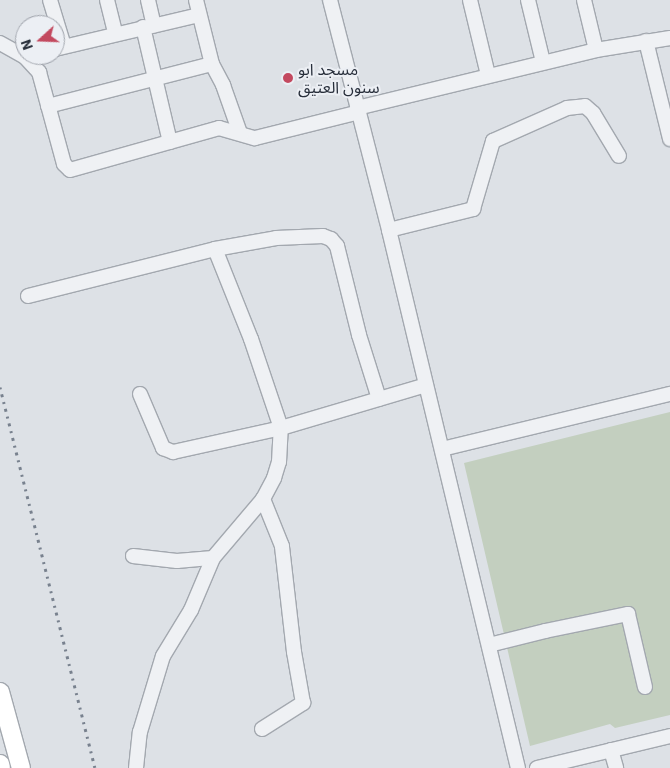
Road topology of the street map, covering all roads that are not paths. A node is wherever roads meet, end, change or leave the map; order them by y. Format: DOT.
graph roads {
  1 [pos="50,0"];
  2 [pos="107,0"];
  3 [pos="148,0"];
  4 [pos="196,0"];
  5 [pos="330,0"];
  6 [pos="470,0"];
  7 [pos="528,0"];
  8 [pos="584,0"];
  9 [pos="53,15"];
  10 [pos="199,15"];
  11 [pos="148,26"];
  12 [pos="116,33"];
  13 [pos="670,38"];
  14 [pos="646,41"];
  15 [pos="0,42"];
  16 [pos="65,47"];
  17 [pos="15,50"];
  18 [pos="596,50"];
  19 [pos="543,62"];
  20 [pos="212,64"];
  21 [pos="34,65"];
  22 [pos="488,74"];
  23 [pos="154,78"];
  24 [pos="48,106"];
  25 [pos="358,110"];
  26 [pos="240,133"];
  27 [pos="670,139"];
  28 [pos="170,142"];
  29 [pos="619,156"];
  30 [pos="389,230"];
  31 [pos="215,249"];
  32 [pos="28,296"];
  33 [pos="426,385"];
  34 [pos="140,394"];
  35 [pos="670,394"];
  36 [pos="379,399"];
  37 [pos="281,428"];
  38 [pos="442,449"];
  39 [pos="263,499"];
  40 [pos="133,556"];
  41 [pos="213,558"];
  42 [pos="489,645"];
  43 [pos="645,687"];
  44 [pos="0,692"];
  45 [pos="262,730"];
  46 [pos="670,736"];
  47 [pos="611,750"];
  48 [pos="0,764"];
  49 [pos="1,768"];
  50 [pos="21,768"];
  51 [pos="136,768"];
  52 [pos="518,768"];
  53 [pos="537,768"];
  54 [pos="616,768"];
  1 -- 9 [label="street"];
  2 -- 12 [label="street"];
  3 -- 11 [label="street"];
  4 -- 10 [label="street"];
  5 -- 25 [label="street"];
  6 -- 22 [label="street"];
  7 -- 19 [label="street"];
  8 -- 18 [label="street"];
  10 -- 11 [label="street"];
  10 -- 20 [label="street"];
  11 -- 12 [label="street"];
  11 -- 23 [label="street"];
  12 -- 16 [label="street"];
  13 -- 14 [label="street"];
  14 -- 18 [label="street"];
  14 -- 27 [label="street"];
  15 -- 17 [label="street"];
  18 -- 19 [label="street"];
  19 -- 22 [label="street"];
  20 -- 23 [label="street"];
  20 -- 26 [label="street"];
  21 -- 24 [label="street"];
  22 -- 25 [label="street"];
  23 -- 24 [label="street"];
  23 -- 28 [label="street"];
  24 -- 28 [label="street"];
  25 -- 26 [label="street"];
  25 -- 30 [label="street"];
  26 -- 28 [label="street"];
  29 -- 30 [label="street"];
  30 -- 33 [label="street"];
  31 -- 32 [label="street"];
  31 -- 36 [label="street"];
  31 -- 37 [label="street"];
  33 -- 36 [label="street"];
  33 -- 38 [label="street"];
  34 -- 37 [label="street"];
  35 -- 38 [label="street"];
  36 -- 37 [label="street"];
  37 -- 39 [label="street"];
  38 -- 42 [label="street"];
  39 -- 41 [label="street"];
  39 -- 45 [label="street"];
  40 -- 41 [label="street"];
  41 -- 51 [label="street"];
  42 -- 43 [label="street"];
  42 -- 52 [label="street"];
  44 -- 50 [label="main road"];
  46 -- 47 [label="street"];
  47 -- 53 [label="street"];
  47 -- 54 [label="street"];
  48 -- 49 [label="main road"];
}
